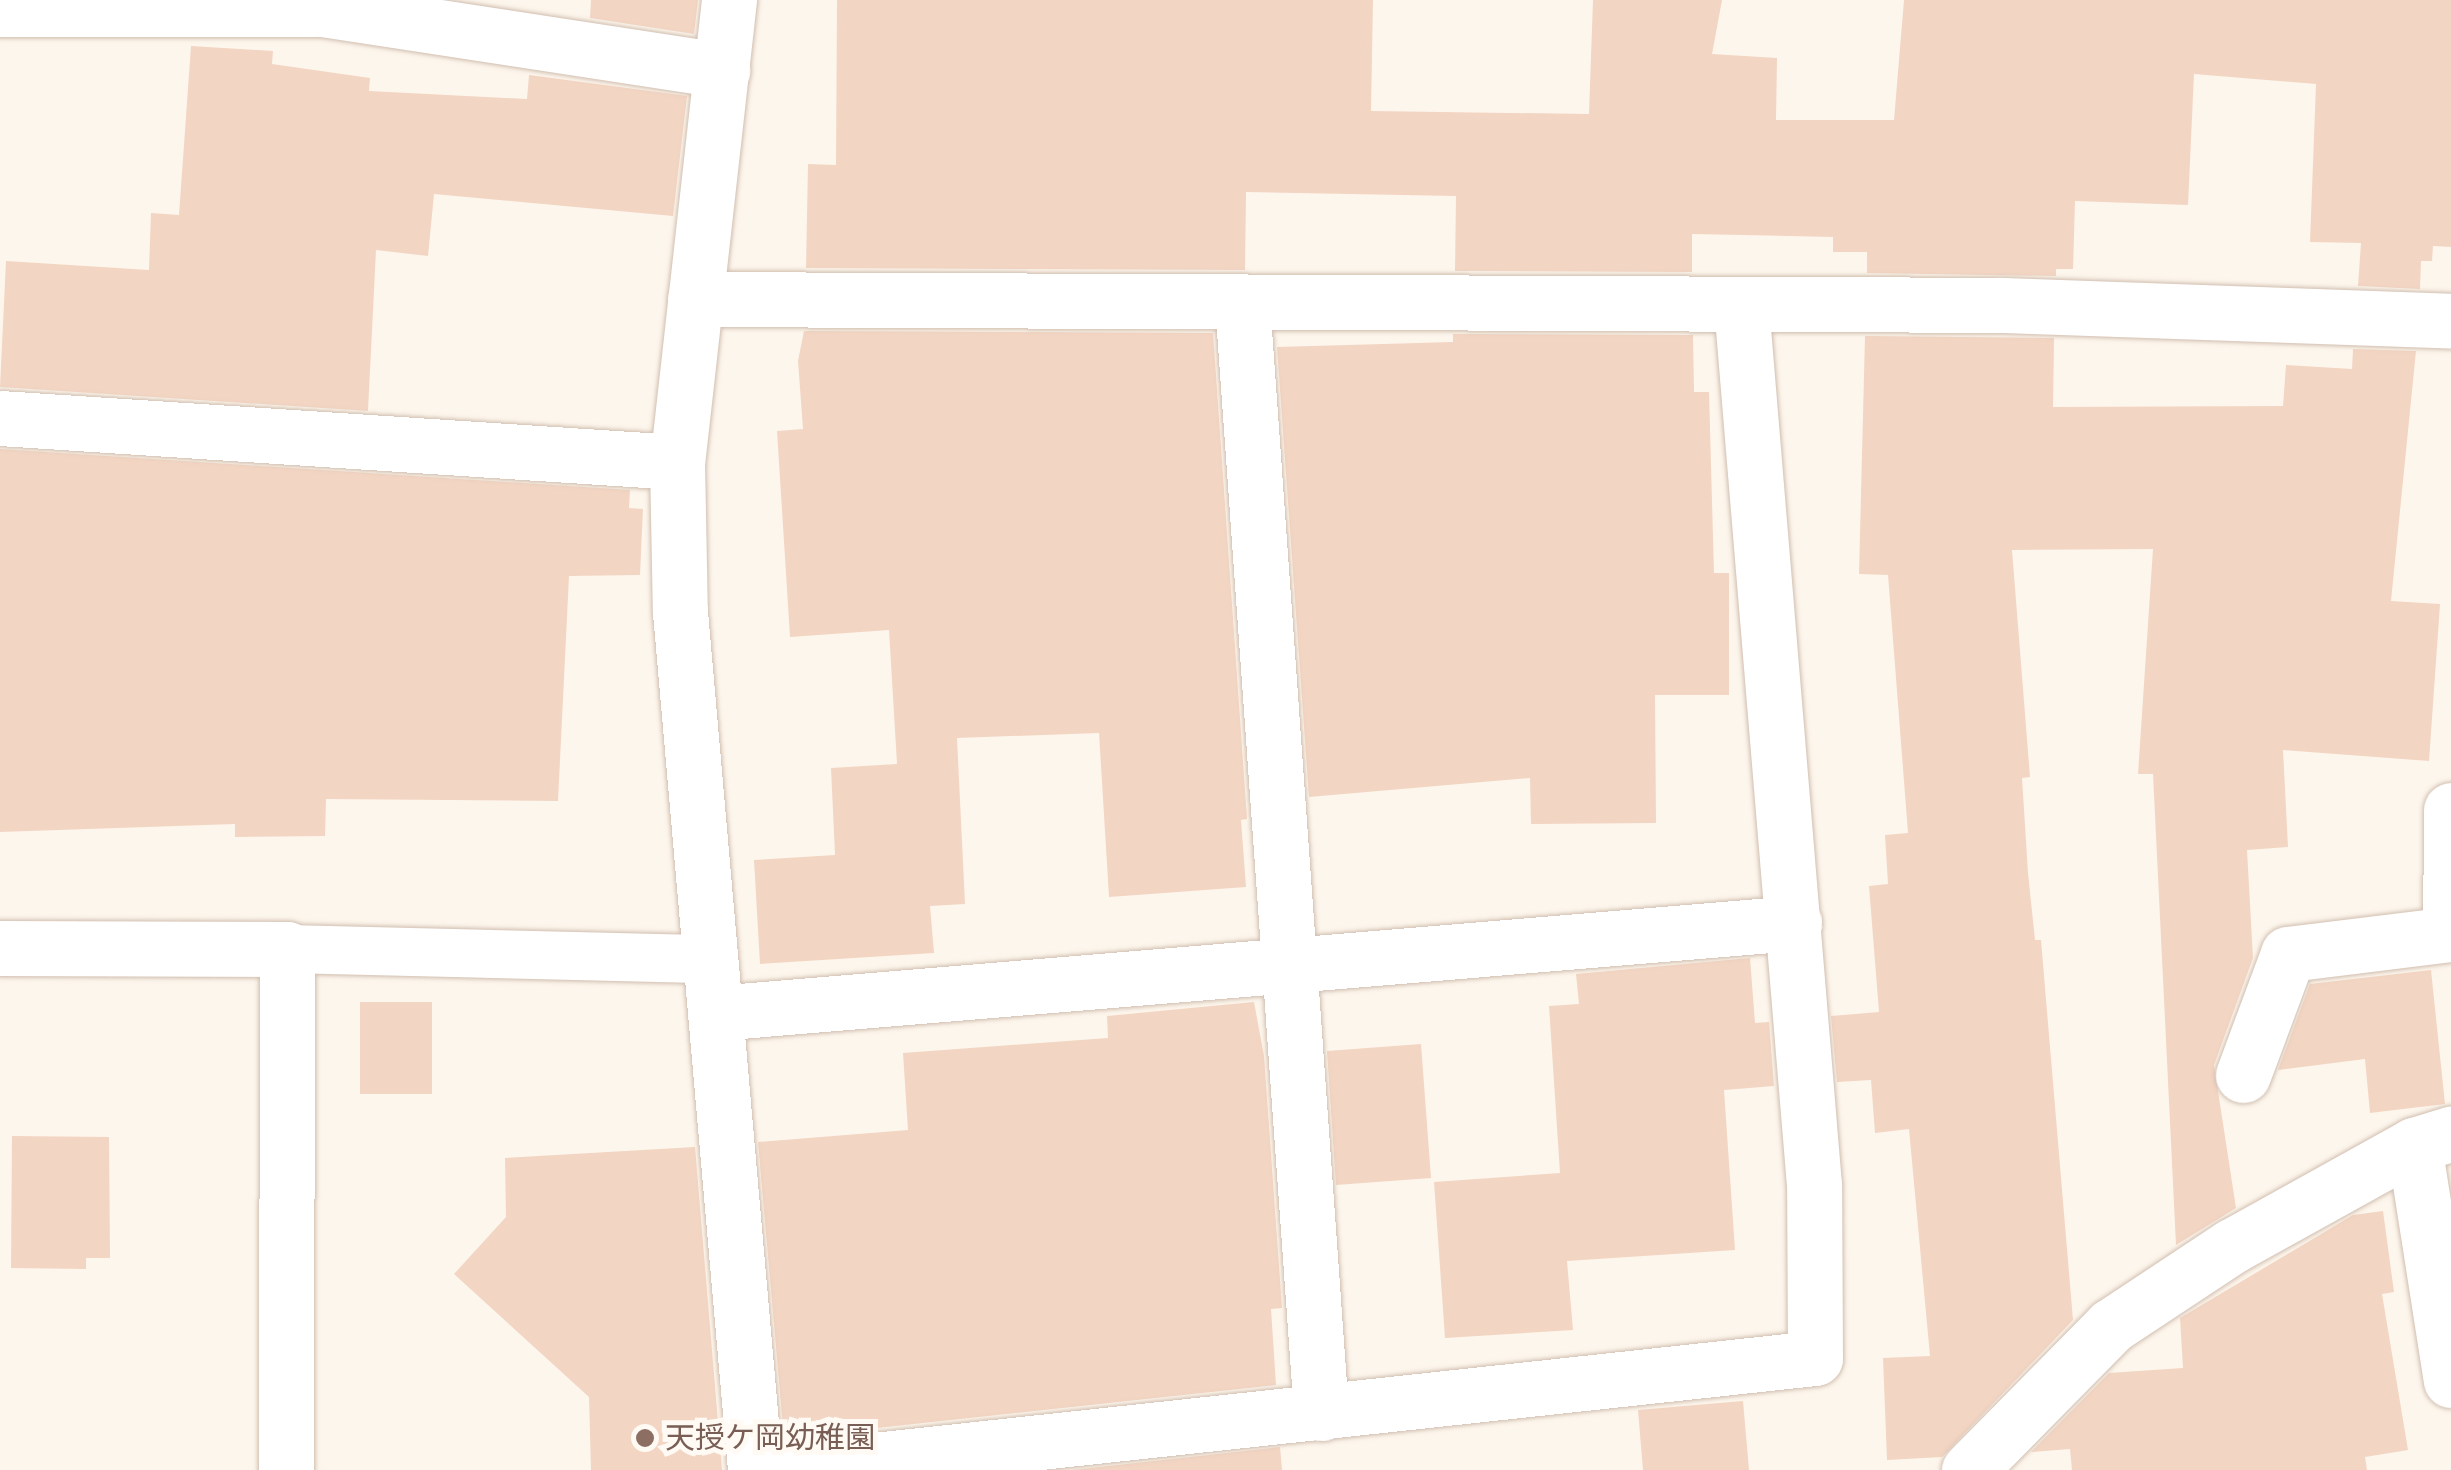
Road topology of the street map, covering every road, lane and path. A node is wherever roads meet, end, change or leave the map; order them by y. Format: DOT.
graph roads {
  1 [pos="730,0"];
  2 [pos="0,9"];
  3 [pos="722,70"];
  4 [pos="695,300"];
  5 [pos="1242,302"];
  6 [pos="1742,304"];
  7 [pos="2451,321"];
  8 [pos="0,418"];
  9 [pos="677,462"];
  10 [pos="2451,810"];
  11 [pos="1794,922"];
  12 [pos="0,948"];
  13 [pos="287,950"];
  14 [pos="710,959"];
  15 [pos="1290,967"];
  16 [pos="716,1013"];
  17 [pos="2243,1075"];
  18 [pos="2433,1139"];
  19 [pos="2451,1380"];
  20 [pos="1321,1413"];
  21 [pos="286,1470"];
  22 [pos="755,1470"];
  23 [pos="782,1470"];
  24 [pos="1969,1470"];
  1 -- 3 [label="street"];
  2 -- 3 [label="street"];
  3 -- 4 [label="street"];
  4 -- 5 [label="street"];
  4 -- 9 [label="street"];
  5 -- 6 [label="street"];
  5 -- 15 [label="street"];
  6 -- 7 [label="street"];
  6 -- 11 [label="street"];
  8 -- 9 [label="street"];
  9 -- 14 [label="street"];
  10 -- 17 [label="street"];
  11 -- 15 [label="street"];
  11 -- 20 [label="street"];
  12 -- 13 [label="street"];
  13 -- 14 [label="lane"];
  13 -- 21 [label="street"];
  14 -- 16 [label="street"];
  15 -- 16 [label="street"];
  15 -- 20 [label="street"];
  16 -- 22 [label="street"];
  18 -- 19 [label="street"];
  18 -- 24 [label="street"];
  20 -- 23 [label="street"];
}
